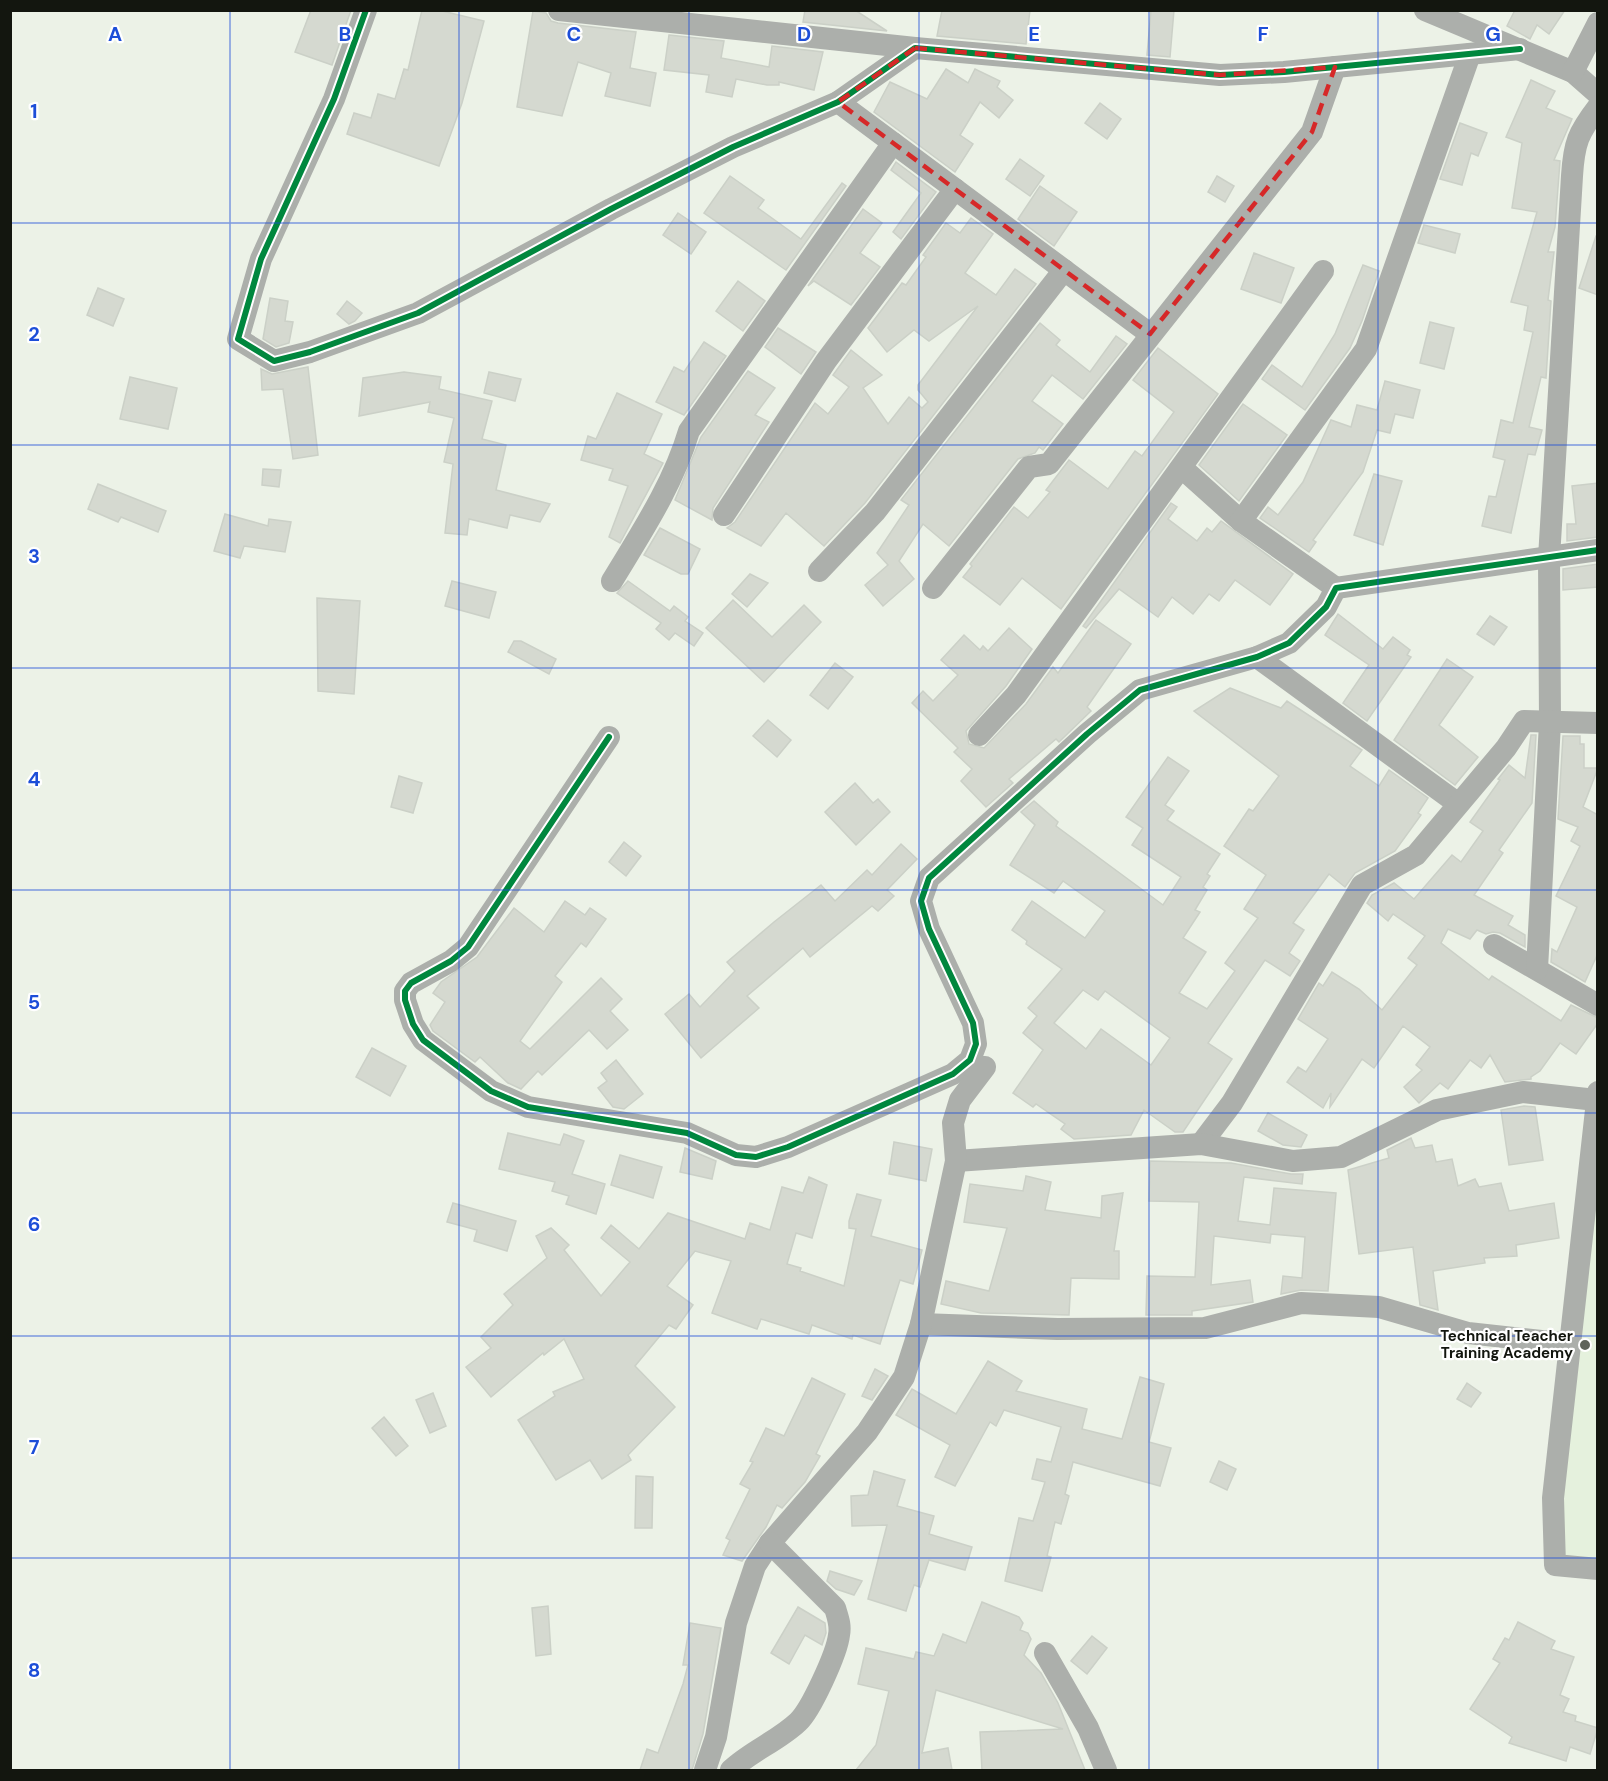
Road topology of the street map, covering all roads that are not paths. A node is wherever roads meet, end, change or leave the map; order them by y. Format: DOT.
graph roads {
  1 [pos="366,10"];
  2 [pos="559,10"];
  3 [pos="1425,10"];
  4 [pos="1598,23"];
  5 [pos="915,48"];
  6 [pos="1520,49"];
  7 [pos="1470,54"];
  8 [pos="1335,67"];
  9 [pos="1573,72"];
  10 [pos="1598,94"];
  11 [pos="838,102"];
  12 [pos="1598,107"];
  13 [pos="893,143"];
  14 [pos="955,189"];
  15 [pos="1064,270"];
  16 [pos="1323,271"];
  17 [pos="1150,334"];
  18 [pos="1182,468"];
  19 [pos="724,515"];
  20 [pos="1241,521"];
  21 [pos="1598,550"];
  22 [pos="1549,558"];
  23 [pos="819,571"];
  24 [pos="612,581"];
  25 [pos="933,588"];
  26 [pos="1336,588"];
  27 [pos="1257,657"];
  28 [pos="1550,723"];
  29 [pos="1598,723"];
  30 [pos="979,735"];
  31 [pos="609,737"];
  32 [pos="1457,803"];
  33 [pos="1494,945"];
  34 [pos="1537,969"];
  35 [pos="1598,1005"];
  36 [pos="985,1067"];
  37 [pos="1597,1096"];
  38 [pos="1201,1144"];
  39 [pos="956,1161"];
  40 [pos="921,1324"];
  41 [pos="1569,1344"];
  42 [pos="770,1543"];
  43 [pos="1598,1569"];
  44 [pos="1045,1653"];
  45 [pos="705,1770"];
  46 [pos="731,1770"];
  47 [pos="1106,1770"];
  1 -- 11 [label="street"];
  2 -- 5 [label="street"];
  3 -- 6 [label="street"];
  4 -- 9 [label="street"];
  5 -- 8 [label="street"];
  5 -- 11 [label="street"];
  6 -- 7 [label="street"];
  6 -- 9 [label="street"];
  7 -- 8 [label="street"];
  7 -- 20 [label="street"];
  8 -- 17 [label="street"];
  9 -- 10 [label="street"];
  11 -- 13 [label="street"];
  12 -- 22 [label="street"];
  13 -- 14 [label="street"];
  13 -- 24 [label="street"];
  14 -- 15 [label="street"];
  14 -- 19 [label="street"];
  15 -- 17 [label="street"];
  15 -- 23 [label="street"];
  16 -- 18 [label="street"];
  17 -- 25 [label="street"];
  18 -- 20 [label="street"];
  18 -- 30 [label="street"];
  20 -- 26 [label="street"];
  21 -- 22 [label="street"];
  22 -- 26 [label="street"];
  22 -- 28 [label="street"];
  26 -- 27 [label="street"];
  27 -- 31 [label="street"];
  27 -- 32 [label="street"];
  28 -- 29 [label="street"];
  28 -- 32 [label="street"];
  28 -- 34 [label="street"];
  32 -- 38 [label="street"];
  33 -- 34 [label="street"];
  34 -- 35 [label="street"];
  36 -- 39 [label="street"];
  37 -- 38 [label="street"];
  37 -- 41 [label="street"];
  38 -- 39 [label="street"];
  39 -- 40 [label="street"];
  40 -- 41 [label="street"];
  40 -- 42 [label="street"];
  41 -- 43 [label="street"];
  42 -- 45 [label="street"];
  42 -- 46 [label="street"];
  44 -- 47 [label="street"];
}
